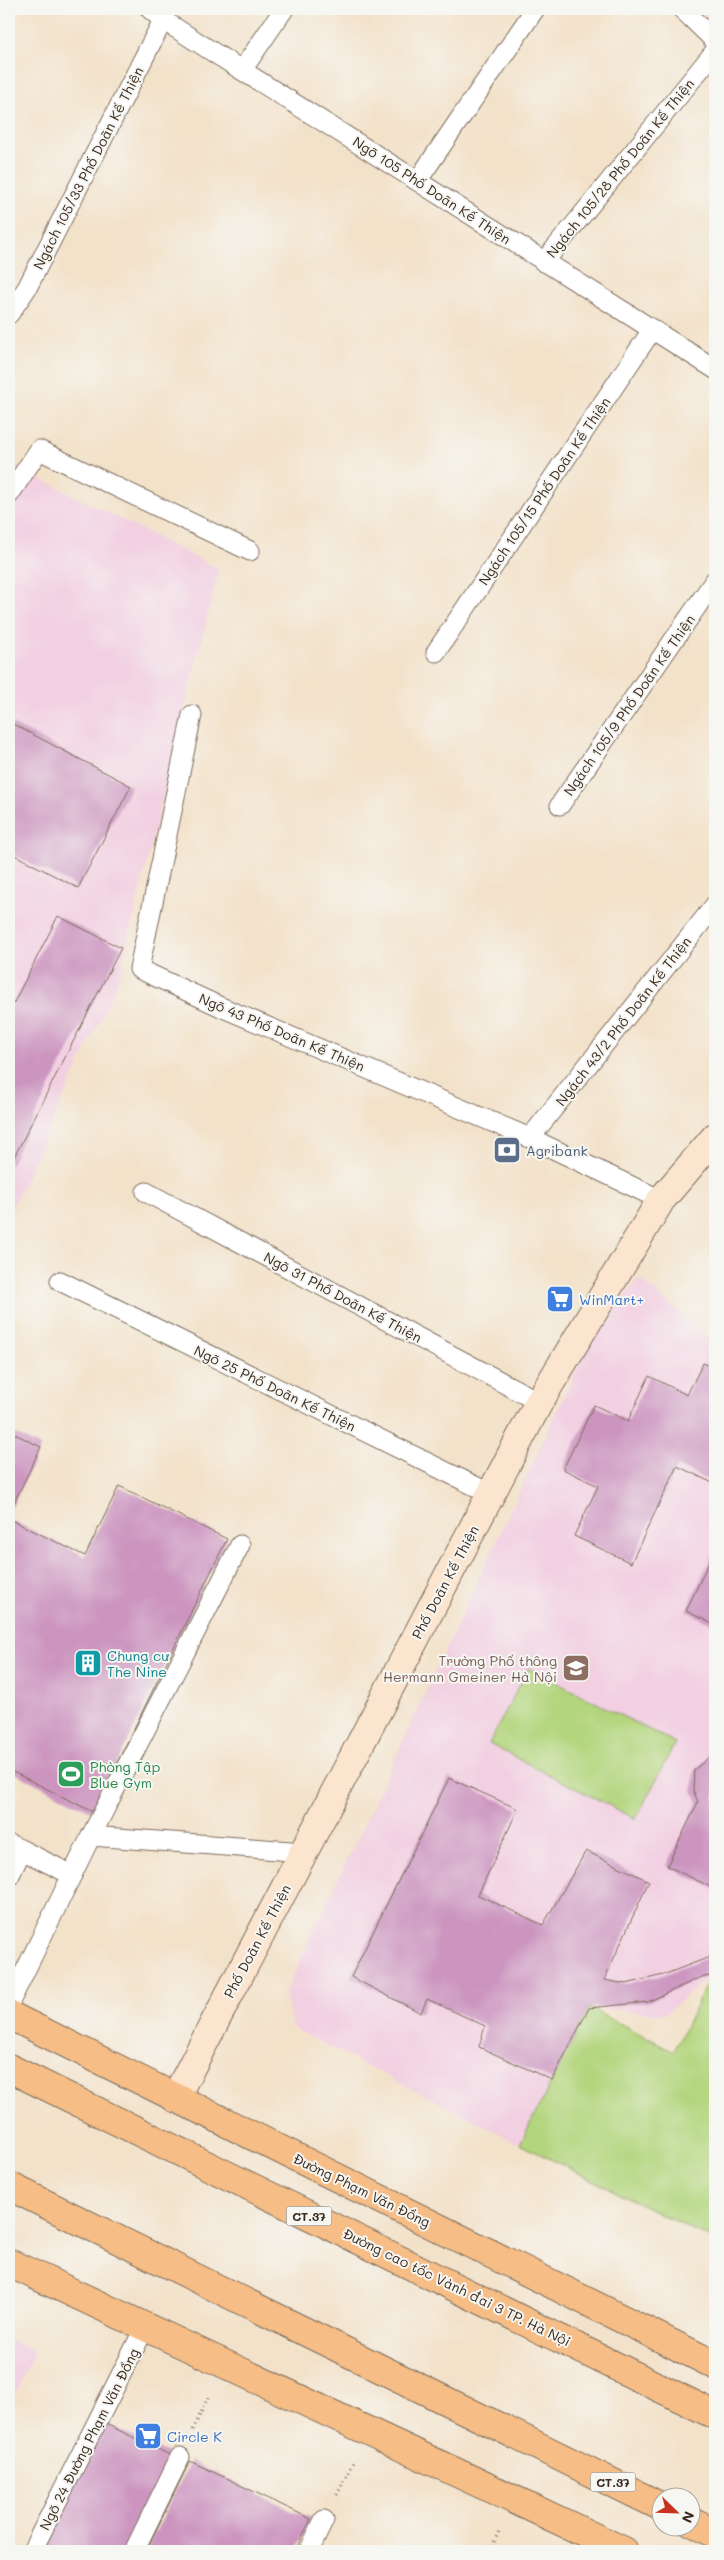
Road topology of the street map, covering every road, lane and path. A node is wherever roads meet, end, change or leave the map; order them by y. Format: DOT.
graph roads {
  1 [pos="284,9"];
  2 [pos="534,9"];
  3 [pos="682,9"];
  4 [pos="156,14"];
  5 [pos="715,41"];
  6 [pos="715,51"];
  7 [pos="242,70"];
  8 [pos="418,180"];
  9 [pos="544,262"];
  10 [pos="9,314"];
  11 [pos="652,330"];
  12 [pos="715,369"];
  13 [pos="9,495"];
  14 [pos="250,551"];
  15 [pos="715,580"];
  16 [pos="436,652"];
  17 [pos="192,715"];
  18 [pos="560,805"];
  19 [pos="715,905"];
  20 [pos="530,1138"];
  21 [pos="715,1138"];
  22 [pos="146,1192"];
  23 [pos="661,1200"];
  24 [pos="60,1281"];
  25 [pos="539,1402"];
  26 [pos="491,1494"];
  27 [pos="240,1545"];
  28 [pos="91,1836"];
  29 [pos="15,1847"];
  30 [pos="304,1852"];
  31 [pos="72,1875"];
  32 [pos="9,1877"];
  33 [pos="9,2004"];
  34 [pos="9,2016"];
  35 [pos="9,2068"];
  36 [pos="175,2098"];
  37 [pos="9,2186"];
  38 [pos="9,2263"];
  39 [pos="145,2327"];
  40 [pos="224,2365"];
  41 [pos="715,2365"];
  42 [pos="715,2415"];
  43 [pos="190,2435"];
  44 [pos="180,2456"];
  45 [pos="652,2502"];
  46 [pos="324,2520"];
  47 [pos="702,2527"];
  48 [pos="715,2534"];
  49 [pos="32,2551"];
  50 [pos="134,2551"];
  51 [pos="310,2551"];
  52 [pos="624,2551"];
  1 -- 7 [label="lane"];
  2 -- 8 [label="lane"];
  3 -- 5 [label="lane"];
  4 -- 7 [label="lane, Ngõ 105 Phố Doãn Kế Thiện"];
  4 -- 10 [label="lane, Ngách 105/33 Phố Doãn Kế Thiện"];
  6 -- 9 [label="lane, Ngách 105/28 Phố Doãn Kế Thiện"];
  7 -- 8 [label="lane, Ngõ 105 Phố Doãn Kế Thiện"];
  8 -- 9 [label="lane, Ngõ 105 Phố Doãn Kế Thiện"];
  9 -- 11 [label="lane, Ngõ 105 Phố Doãn Kế Thiện"];
  11 -- 12 [label="lane, Ngõ 105 Phố Doãn Kế Thiện"];
  11 -- 16 [label="lane, Ngách 105/15 Phố Doãn Kế Thiện"];
  13 -- 14 [label="lane"];
  15 -- 18 [label="lane, Ngách 105/9 Phố Doãn Kế Thiện"];
  17 -- 20 [label="lane, Ngõ 43 Phố Doãn Kế Thiện"];
  19 -- 20 [label="lane, Ngách 43/2 Phố Doãn Kế Thiện"];
  20 -- 23 [label="lane, Ngõ 43 Phố Doãn Kế Thiện"];
  21 -- 23 [label="street, Phố Doãn Kế Thiện"];
  22 -- 25 [label="lane, Ngõ 31 Phố Doãn Kế Thiện"];
  23 -- 25 [label="street, Phố Doãn Kế Thiện"];
  24 -- 26 [label="lane, Ngõ 25 Phố Doãn Kế Thiện"];
  25 -- 26 [label="street, Phố Doãn Kế Thiện"];
  26 -- 30 [label="street, Phố Doãn Kế Thiện"];
  27 -- 28 [label="lane"];
  28 -- 30 [label="lane"];
  28 -- 31 [label="lane"];
  29 -- 31 [label="lane"];
  29 -- 32 [label="lane"];
  30 -- 36 [label="street, Phố Doãn Kế Thiện"];
  31 -- 33 [label="lane"];
  34 -- 36 [label="main road, Đường Phạm Văn Đồng"];
  35 -- 42 [label="main road, Đường cao tốc Vành đai 3 TP. Hà Nội / CT.37"];
  36 -- 41 [label="main road, Đường Phạm Văn Đồng"];
  37 -- 45 [label="main road, CT.37"];
  38 -- 39 [label="main road"];
  39 -- 40 [label="main road"];
  39 -- 49 [label="lane, Ngõ 24 Đường Phạm Văn Đồng"];
  40 -- 43 [label="path"];
  40 -- 52 [label="main road"];
  44 -- 50 [label="lane"];
  46 -- 51 [label="lane"];
  47 -- 48 [label="main road"];
}
